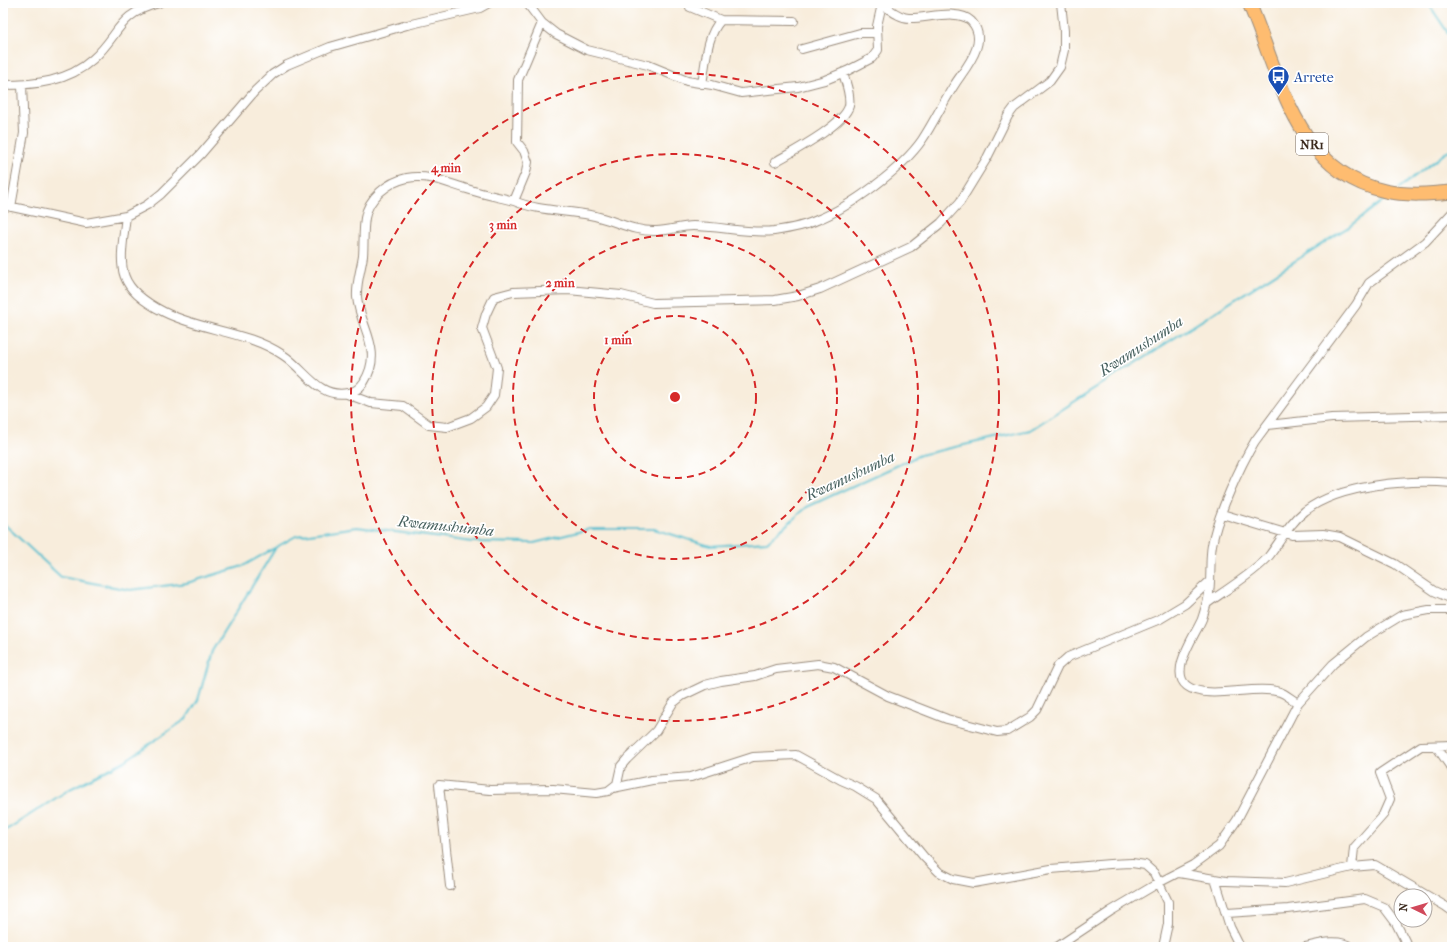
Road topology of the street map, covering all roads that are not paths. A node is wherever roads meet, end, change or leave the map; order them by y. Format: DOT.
graph roads {
  1 [pos="159,3"];
  2 [pos="489,3"];
  3 [pos="527,3"];
  4 [pos="1061,3"];
  5 [pos="1248,3"];
  6 [pos="880,4"];
  7 [pos="690,7"];
  8 [pos="721,20"];
  9 [pos="794,21"];
  10 [pos="542,23"];
  11 [pos="877,33"];
  12 [pos="802,49"];
  13 [pos="843,73"];
  14 [pos="702,84"];
  15 [pos="3,85"];
  16 [pos="22,85"];
  17 [pos="776,162"];
  18 [pos="1452,192"];
  19 [pos="514,201"];
  20 [pos="3,205"];
  21 [pos="11,207"];
  22 [pos="1452,213"];
  23 [pos="126,216"];
  24 [pos="347,394"];
  25 [pos="1452,414"];
  26 [pos="1268,425"];
  27 [pos="1452,483"];
  28 [pos="1222,514"];
  29 [pos="1284,532"];
  30 [pos="1210,581"];
  31 [pos="1452,599"];
  32 [pos="1206,604"];
  33 [pos="1452,610"];
  34 [pos="1298,704"];
  35 [pos="1452,745"];
  36 [pos="1436,746"];
  37 [pos="1452,769"];
  38 [pos="613,788"];
  39 [pos="1352,867"];
  40 [pos="1179,873"];
  41 [pos="1215,879"];
  42 [pos="1160,882"];
  43 [pos="450,886"];
  44 [pos="1452,911"];
  45 [pos="1227,913"];
  46 [pos="1452,944"];
  47 [pos="1238,946"];
  48 [pos="1057,947"];
  49 [pos="1162,947"];
  50 [pos="1305,947"];
  51 [pos="1351,947"];
  52 [pos="1408,947"];
  53 [pos="1450,947"];
  1 -- 16 [label="street"];
  2 -- 23 [label="street"];
  3 -- 10 [label="street"];
  4 -- 24 [label="street"];
  5 -- 18 [label="highway, NR1"];
  6 -- 11 [label="street"];
  6 -- 19 [label="street"];
  7 -- 8 [label="street"];
  8 -- 9 [label="street"];
  8 -- 14 [label="street"];
  10 -- 14 [label="street"];
  10 -- 19 [label="street"];
  11 -- 12 [label="street"];
  11 -- 13 [label="street"];
  13 -- 14 [label="street"];
  13 -- 17 [label="street"];
  15 -- 16 [label="street"];
  16 -- 21 [label="street"];
  19 -- 24 [label="street"];
  20 -- 21 [label="street"];
  21 -- 23 [label="street"];
  22 -- 26 [label="street"];
  23 -- 24 [label="street"];
  25 -- 26 [label="street"];
  26 -- 28 [label="street"];
  27 -- 29 [label="street"];
  28 -- 29 [label="street"];
  28 -- 30 [label="street"];
  29 -- 31 [label="street"];
  29 -- 32 [label="street"];
  30 -- 32 [label="street"];
  30 -- 38 [label="street"];
  32 -- 34 [label="street"];
  33 -- 34 [label="street"];
  34 -- 40 [label="street"];
  35 -- 36 [label="street"];
  36 -- 37 [label="street"];
  36 -- 39 [label="street"];
  38 -- 42 [label="street"];
  38 -- 43 [label="street"];
  39 -- 41 [label="street"];
  39 -- 44 [label="street"];
  40 -- 41 [label="street"];
  40 -- 42 [label="street"];
  41 -- 45 [label="street"];
  42 -- 48 [label="street"];
  42 -- 49 [label="street"];
  45 -- 47 [label="street"];
  45 -- 52 [label="street"];
  46 -- 53 [label="street"];
  50 -- 51 [label="street"];
}
